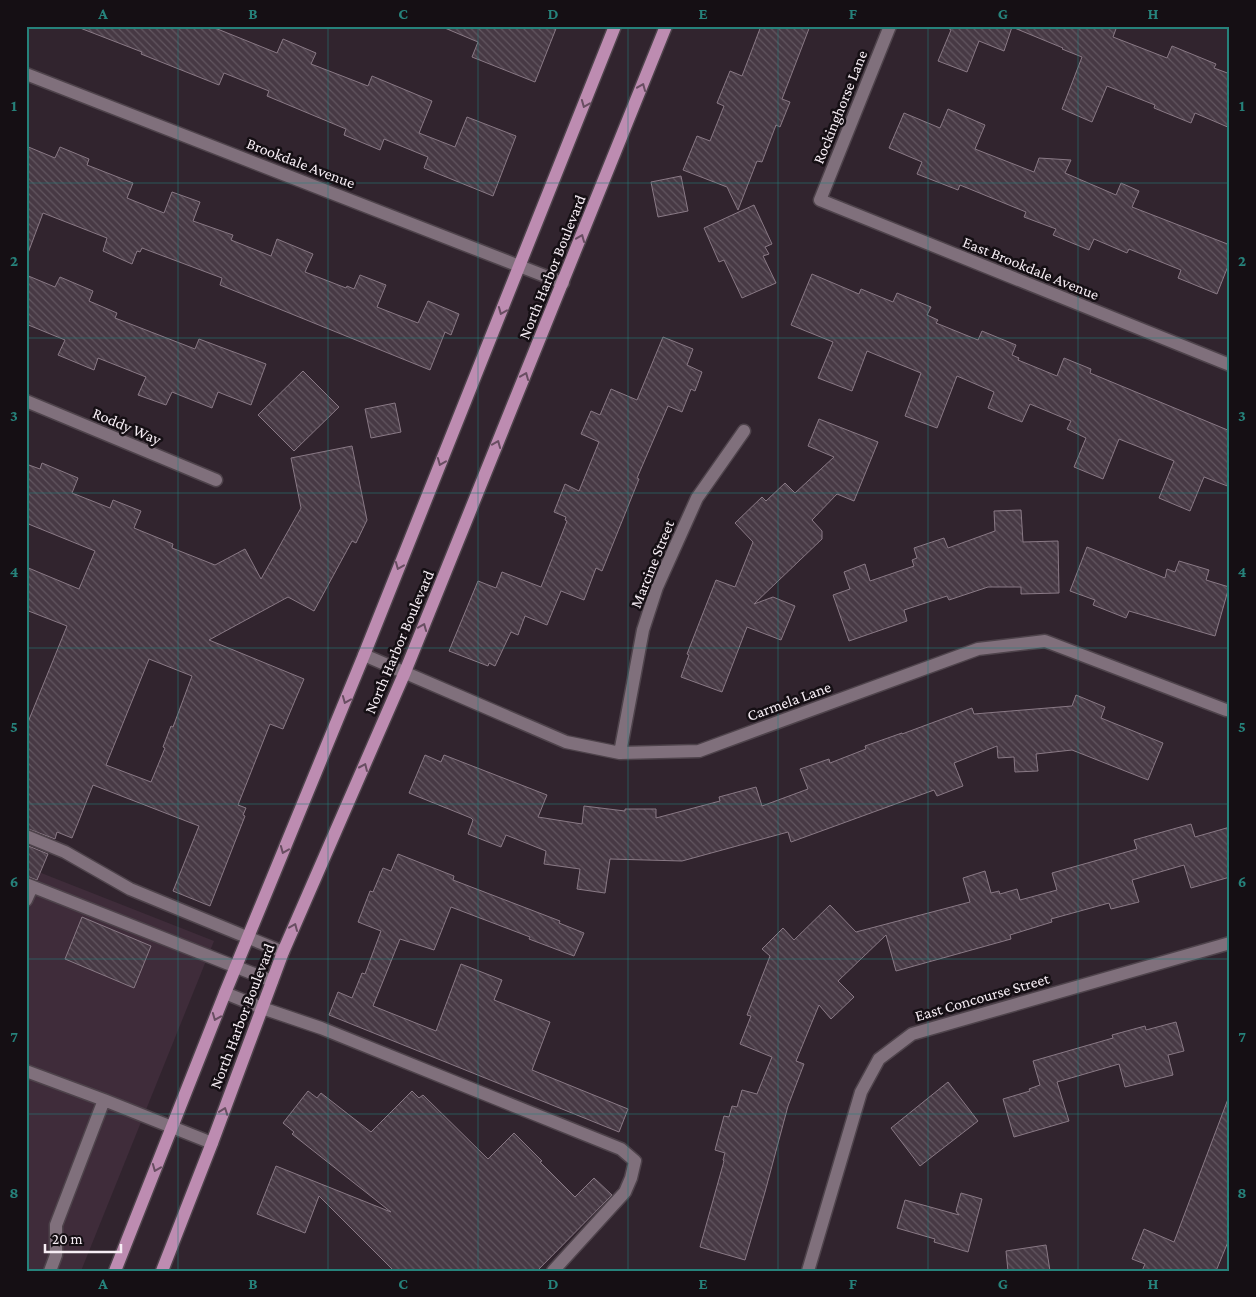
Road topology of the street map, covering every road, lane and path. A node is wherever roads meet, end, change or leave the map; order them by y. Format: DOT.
graph roads {
  1 [pos="616,26"];
  2 [pos="666,26"];
  3 [pos="890,26"];
  4 [pos="26,74"];
  5 [pos="820,200"];
  6 [pos="520,266"];
  7 [pos="563,283"];
  8 [pos="1230,365"];
  9 [pos="26,401"];
  10 [pos="744,431"];
  11 [pos="216,480"];
  12 [pos="364,655"];
  13 [pos="405,672"];
  14 [pos="1226,710"];
  15 [pos="620,753"];
  16 [pos="26,836"];
  17 [pos="29,886"];
  18 [pos="26,900"];
  19 [pos="248,937"];
  20 [pos="1230,943"];
  21 [pos="284,952"];
  22 [pos="236,966"];
  23 [pos="272,981"];
  24 [pos="225,993"];
  25 [pos="262,1008"];
  26 [pos="26,1071"];
  27 [pos="104,1100"];
  28 [pos="172,1127"];
  29 [pos="212,1143"];
  30 [pos="810,1270"];
  31 [pos="50,1271"];
  32 [pos="115,1271"];
  33 [pos="162,1271"];
  34 [pos="553,1271"];
  1 -- 6 [label="main road, North Harbor Boulevard, one-way"];
  7 -- 2 [label="main road, North Harbor Boulevard, one-way"];
  3 -- 5 [label="street, Rockinghorse Lane"];
  4 -- 6 [label="street, Brookdale Avenue"];
  5 -- 8 [label="street, East Brookdale Avenue"];
  6 -- 7 [label="street, Brookdale Avenue"];
  6 -- 12 [label="main road, North Harbor Boulevard, one-way"];
  13 -- 7 [label="main road, North Harbor Boulevard, one-way"];
  9 -- 11 [label="street, Roddy Way"];
  10 -- 15 [label="street, Marcine Street"];
  12 -- 13 [label="street, Carmela Lane"];
  12 -- 19 [label="main road, North Harbor Boulevard, one-way"];
  13 -- 15 [label="street, Carmela Lane"];
  21 -- 13 [label="main road, North Harbor Boulevard, one-way"];
  14 -- 15 [label="street, Carmela Lane"];
  16 -- 19 [label="street"];
  17 -- 18 [label="street"];
  17 -- 22 [label="street"];
  19 -- 21 [label="street"];
  19 -- 22 [label="main road, North Harbor Boulevard"];
  20 -- 30 [label="street, East Concourse Street"];
  21 -- 23 [label="main road, North Harbor Boulevard"];
  22 -- 23 [label="street"];
  22 -- 24 [label="main road, North Harbor Boulevard"];
  23 -- 25 [label="main road, North Harbor Boulevard"];
  24 -- 25 [label="street"];
  24 -- 28 [label="main road, North Harbor Boulevard, one-way"];
  29 -- 25 [label="main road, North Harbor Boulevard, one-way"];
  25 -- 34 [label="street"];
  26 -- 27 [label="street"];
  27 -- 28 [label="street"];
  27 -- 31 [label="street"];
  28 -- 29 [label="street"];
  28 -- 32 [label="main road, North Harbor Boulevard, one-way"];
  29 -- 33 [label="main road, North Harbor Boulevard"];
}
